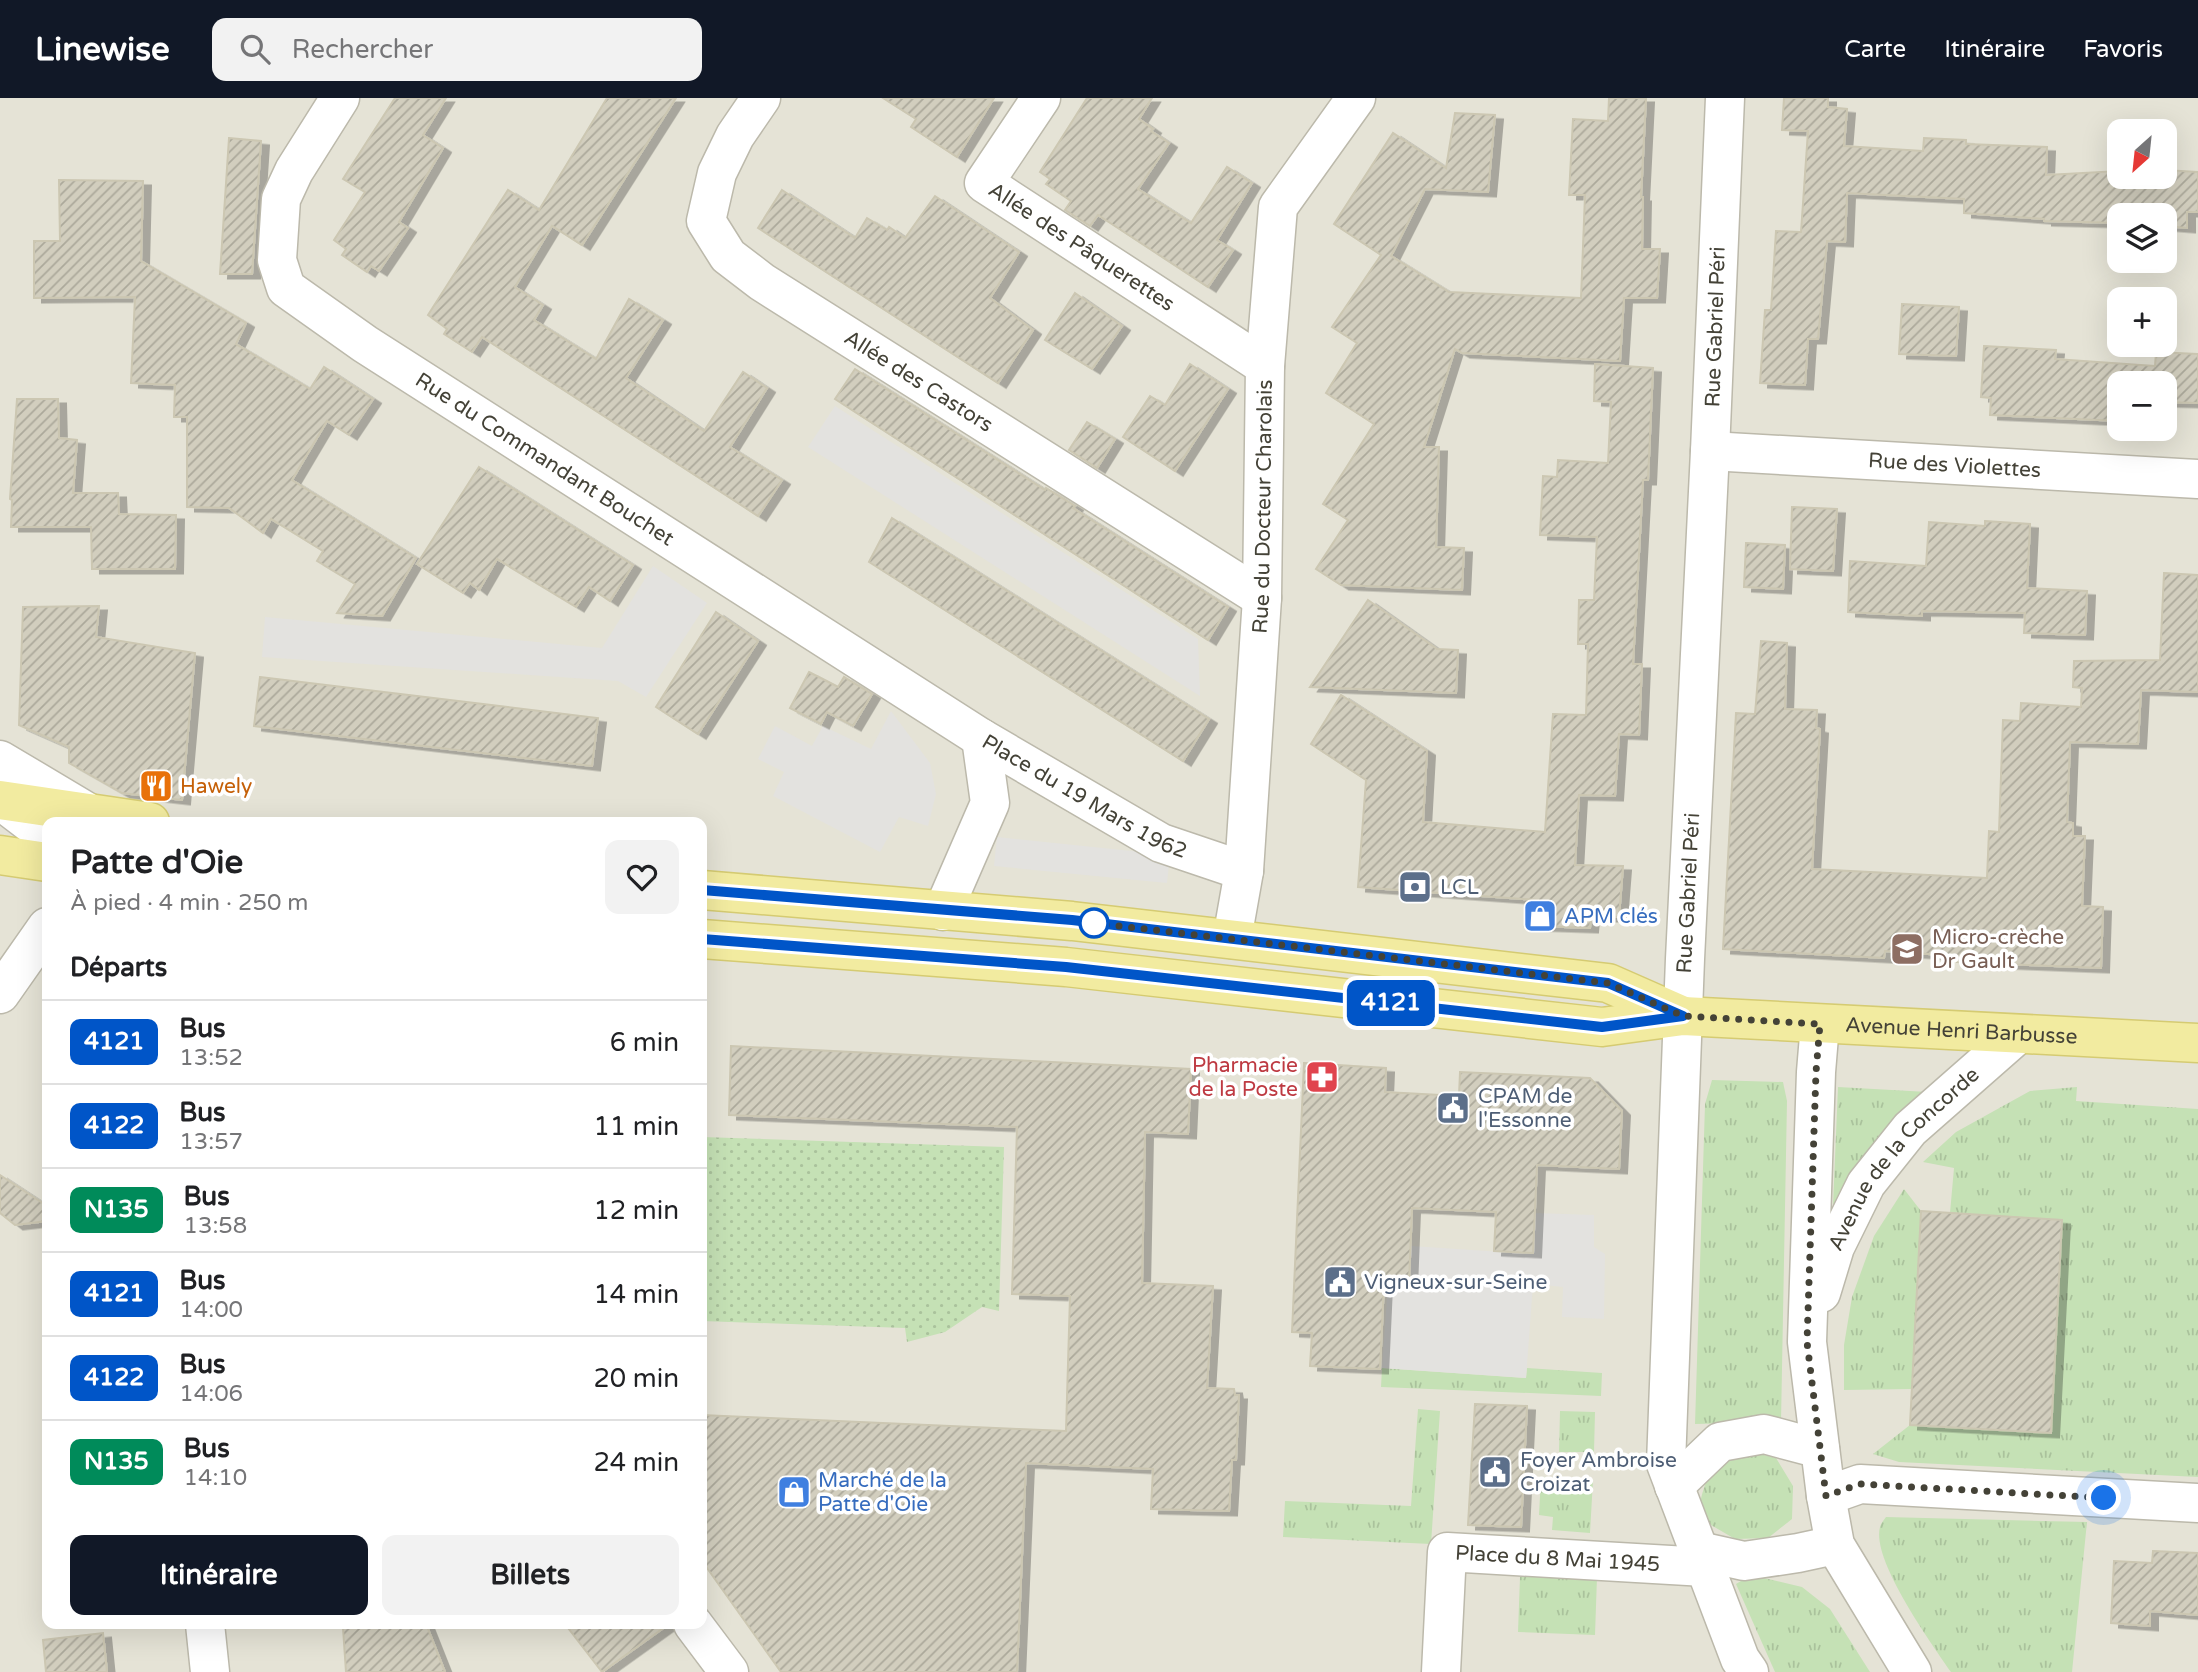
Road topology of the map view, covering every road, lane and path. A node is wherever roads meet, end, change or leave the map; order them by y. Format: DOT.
graph roads {
  1 [pos="340,98"];
  2 [pos="761,98"];
  3 [pos="1041,98"];
  4 [pos="1356,98"];
  5 [pos="1725,98"];
  6 [pos="1265,366"];
  7 [pos="1710,451"];
  8 [pos="2198,479"];
  9 [pos="1262,598"];
  10 [pos="981,738"];
  11 [pos="0,760"];
  12 [pos="0,800"];
  13 [pos="89,813"];
  14 [pos="116,817"];
  15 [pos="42,832"];
  16 [pos="0,855"];
  17 [pos="42,861"];
  18 [pos="1244,870"];
  19 [pos="707,890"];
  20 [pos="943,911"];
  21 [pos="42,934"];
  22 [pos="707,939"];
  23 [pos="1232,939"];
  24 [pos="0,994"];
  25 [pos="1683,1016"];
  26 [pos="1820,1024"];
  27 [pos="2017,1035"];
  28 [pos="2198,1044"];
  29 [pos="1807,1342"];
  30 [pos="1820,1449"];
  31 [pos="1674,1486"];
  32 [pos="1826,1496"];
  33 [pos="2198,1503"];
  34 [pos="1835,1545"];
  35 [pos="1702,1559"];
  36 [pos="206,1629"];
  37 [pos="697,1629"];
  38 [pos="210,1672"];
  39 [pos="729,1672"];
  40 [pos="1441,1672"];
  41 [pos="1749,1672"];
  42 [pos="1912,1672"];
  1 -- 10 [label="street, Rue du Commandant Bouchet"];
  2 -- 9 [label="street, Allée des Castors"];
  3 -- 6 [label="street, Allée des Pâquerettes"];
  4 -- 6 [label="street, Rue du Docteur Charolais"];
  5 -- 7 [label="street, Rue Gabriel Péri"];
  6 -- 9 [label="street, Rue du Docteur Charolais"];
  7 -- 8 [label="street, Rue des Violettes"];
  7 -- 25 [label="street, Rue Gabriel Péri"];
  9 -- 18 [label="street, Rue du Docteur Charolais"];
  10 -- 18 [label="street, Place du 19 Mars 1962"];
  10 -- 20 [label="street, Place du 19 Mars 1962"];
  11 -- 13 [label="street"];
  12 -- 13 [label="main road"];
  12 -- 15 [label="street"];
  13 -- 14 [label="main road"];
  16 -- 17 [label="main road"];
  18 -- 23 [label="street, Rue du Docteur Charolais"];
  19 -- 20 [label="main road, Avenue Henri Barbusse"];
  20 -- 23 [label="main road, Avenue Henri Barbusse"];
  21 -- 24 [label="street"];
  22 -- 25 [label="main road, Avenue Henri Barbusse"];
  23 -- 25 [label="main road, Avenue Henri Barbusse"];
  25 -- 26 [label="main road, Avenue Henri Barbusse"];
  25 -- 31 [label="street, Rue Gabriel Péri"];
  26 -- 27 [label="main road, Avenue Henri Barbusse"];
  26 -- 29 [label="street, Avenue de la Concorde"];
  27 -- 28 [label="main road, Avenue Henri Barbusse"];
  27 -- 29 [label="street, Avenue de la Concorde"];
  29 -- 30 [label="street, Avenue de la Concorde"];
  30 -- 31 [label="street"];
  30 -- 32 [label="street, Avenue de la Concorde"];
  31 -- 35 [label="street, Rue Gabriel Péri"];
  32 -- 33 [label="street"];
  32 -- 34 [label="street, Avenue de la Concorde"];
  34 -- 35 [label="street"];
  34 -- 42 [label="street, Avenue de la Concorde"];
  35 -- 40 [label="street, Place du 8 Mai 1945"];
  35 -- 41 [label="street, Rue Gabriel Péri"];
  36 -- 38 [label="street"];
  37 -- 39 [label="street"];
}
